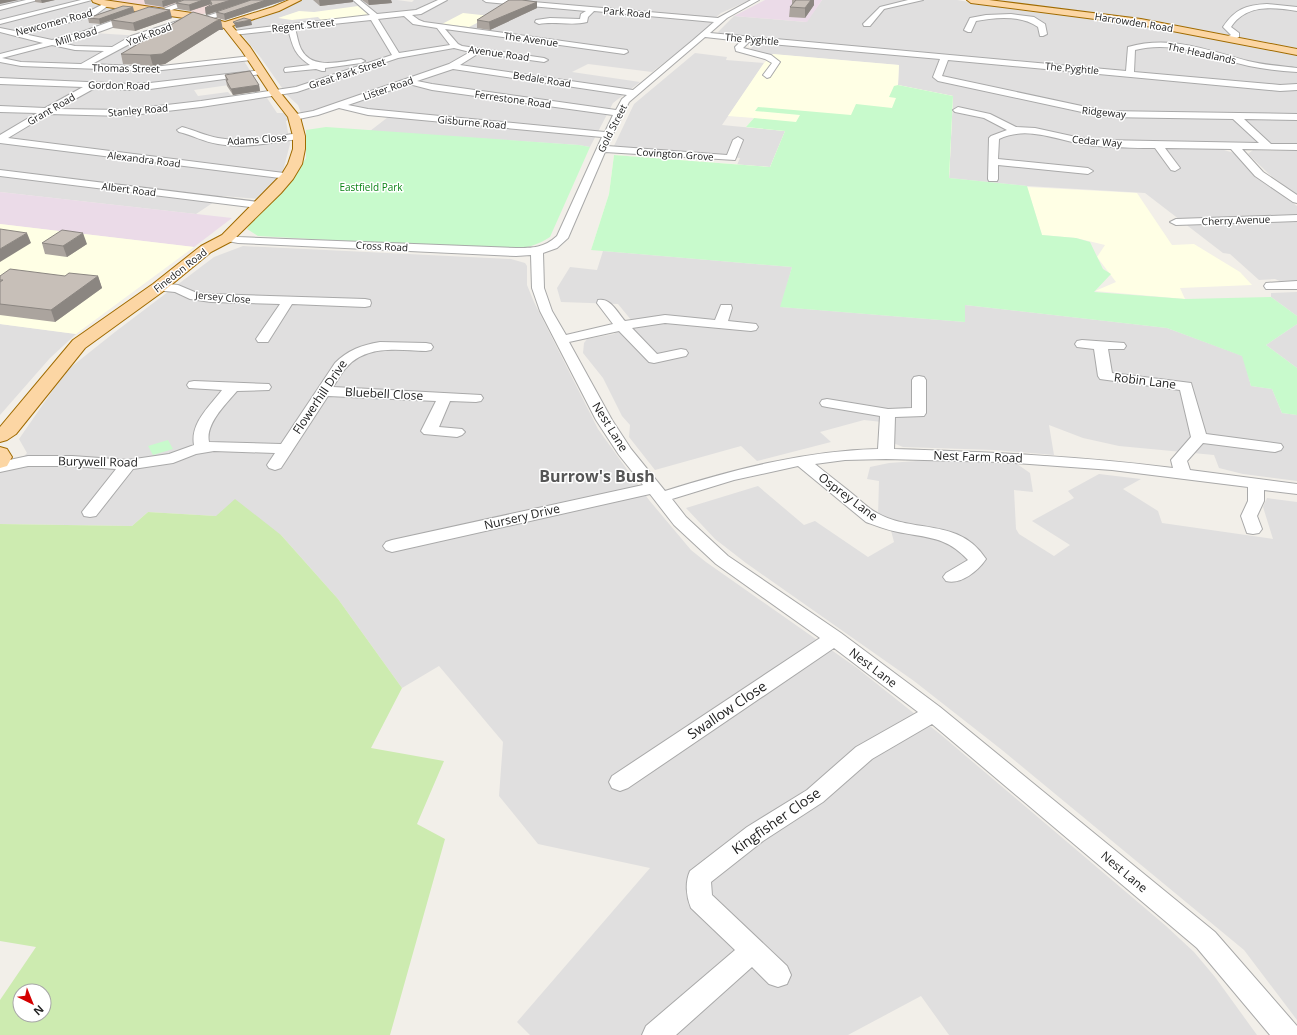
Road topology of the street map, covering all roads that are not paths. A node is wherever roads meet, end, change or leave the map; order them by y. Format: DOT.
graph roads {
  1 [pos="35,0"];
  2 [pos="89,0"];
  3 [pos="96,0"];
  4 [pos="194,0"];
  5 [pos="263,0"];
  6 [pos="297,0"];
  7 [pos="356,0"];
  8 [pos="444,0"];
  9 [pos="487,0"];
  10 [pos="547,0"];
  11 [pos="756,0"];
  12 [pos="920,0"];
  13 [pos="971,0"];
  14 [pos="997,2"];
  15 [pos="107,4"];
  16 [pos="540,5"];
  17 [pos="175,6"];
  18 [pos="0,8"];
  19 [pos="593,9"];
  20 [pos="1297,9"];
  21 [pos="1043,10"];
  22 [pos="155,11"];
  23 [pos="717,11"];
  24 [pos="731,12"];
  25 [pos="406,14"];
  26 [pos="197,17"];
  27 [pos="374,17"];
  28 [pos="1031,19"];
  29 [pos="719,20"];
  30 [pos="0,22"];
  31 [pos="539,22"];
  32 [pos="868,24"];
  33 [pos="226,25"];
  34 [pos="438,25"];
  35 [pos="292,26"];
  36 [pos="0,30"];
  37 [pos="968,30"];
  38 [pos="90,32"];
  39 [pos="15,33"];
  40 [pos="233,33"];
  41 [pos="106,34"];
  42 [pos="1043,34"];
  43 [pos="703,35"];
  44 [pos="0,37"];
  45 [pos="747,39"];
  46 [pos="1228,39"];
  47 [pos="53,43"];
  48 [pos="455,46"];
  49 [pos="114,49"];
  50 [pos="478,50"];
  51 [pos="624,52"];
  52 [pos="1297,52"];
  53 [pos="0,56"];
  54 [pos="397,56"];
  55 [pos="945,56"];
  56 [pos="251,58"];
  57 [pos="375,59"];
  58 [pos="0,60"];
  59 [pos="544,60"];
  60 [pos="83,66"];
  61 [pos="452,66"];
  62 [pos="124,68"];
  63 [pos="319,68"];
  64 [pos="288,70"];
  65 [pos="1297,70"];
  66 [pos="262,72"];
  67 [pos="1130,73"];
  68 [pos="768,75"];
  69 [pos="0,81"];
  70 [pos="408,81"];
  71 [pos="94,86"];
  72 [pos="1297,87"];
  73 [pos="275,93"];
  74 [pos="633,93"];
  75 [pos="338,105"];
  76 [pos="0,109"];
  77 [pos="958,110"];
  78 [pos="47,111"];
  79 [pos="618,112"];
  80 [pos="1235,116"];
  81 [pos="294,117"];
  82 [pos="1297,117"];
  83 [pos="204,129"];
  84 [pos="182,130"];
  85 [pos="1014,130"];
  86 [pos="193,132"];
  87 [pos="607,135"];
  88 [pos="299,136"];
  89 [pos="0,140"];
  90 [pos="738,140"];
  91 [pos="1158,145"];
  92 [pos="1234,146"];
  93 [pos="1269,147"];
  94 [pos="1297,148"];
  95 [pos="601,149"];
  96 [pos="994,162"];
  97 [pos="1175,168"];
  98 [pos="1088,170"];
  99 [pos="0,173"];
  100 [pos="288,176"];
  101 [pos="993,179"];
  102 [pos="1297,200"];
  103 [pos="258,205"];
  104 [pos="1297,218"];
  105 [pos="1176,222"];
  106 [pos="227,238"];
  107 [pos="537,251"];
  108 [pos="1297,285"];
  109 [pos="1270,286"];
  110 [pos="159,287"];
  111 [pos="288,301"];
  112 [pos="365,303"];
  113 [pos="603,304"];
  114 [pos="726,308"];
  115 [pos="720,324"];
  116 [pos="622,326"];
  117 [pos="751,327"];
  118 [pos="263,339"];
  119 [pos="562,340"];
  120 [pos="1082,344"];
  121 [pos="1100,345"];
  122 [pos="1119,346"];
  123 [pos="426,348"];
  124 [pos="681,353"];
  125 [pos="919,380"];
  126 [pos="194,385"];
  127 [pos="233,386"];
  128 [pos="264,387"];
  129 [pos="323,391"];
  130 [pos="445,397"];
  131 [pos="476,398"];
  132 [pos="827,403"];
  133 [pos="888,413"];
  134 [pos="457,432"];
  135 [pos="4,433"];
  136 [pos="1199,438"];
  137 [pos="1275,447"];
  138 [pos="202,448"];
  139 [pos="286,449"];
  140 [pos="0,453"];
  141 [pos="886,454"];
  142 [pos="28,461"];
  143 [pos="802,461"];
  144 [pos="0,462"];
  145 [pos="128,465"];
  146 [pos="275,465"];
  147 [pos="0,467"];
  148 [pos="1183,474"];
  149 [pos="1255,484"];
  150 [pos="1297,489"];
  151 [pos="658,493"];
  152 [pos="90,512"];
  153 [pos="1253,529"];
  154 [pos="392,546"];
  155 [pos="952,577"];
  156 [pos="834,638"];
  157 [pos="933,713"];
  158 [pos="620,782"];
  159 [pos="752,951"];
  160 [pos="778,974"];
  161 [pos="656,1035"];
  162 [pos="1287,1035"];
  1 -- 18 [label="street"];
  2 -- 30 [label="street"];
  3 -- 15 [label="main road"];
  4 -- 17 [label="street, Mill Road"];
  5 -- 26 [label="street, York Road"];
  6 -- 33 [label="main road"];
  7 -- 27 [label="street, Great Park Street"];
  8 -- 25 [label="street, Regent Street"];
  9 -- 16 [label="street, Park Road"];
  10 -- 16 [label="street"];
  11 -- 24 [label="street, Gold Street"];
  12 -- 32 [label="street"];
  13 -- 14 [label="main road, Harrowden Road"];
  14 -- 21 [label="main road, Harrowden Road"];
  15 -- 22 [label="main road"];
  15 -- 39 [label="street, Newcomen Road"];
  16 -- 19 [label="street, Park Road"];
  17 -- 22 [label="street, Mill Road"];
  17 -- 26 [label="street"];
  19 -- 29 [label="street, Park Road"];
  19 -- 31 [label="street"];
  20 -- 46 [label="street"];
  21 -- 28 [label="street"];
  21 -- 46 [label="main road, Harrowden Road"];
  22 -- 26 [label="main road"];
  22 -- 38 [label="street, Mill Road"];
  23 -- 24 [label="street"];
  24 -- 29 [label="street, Gold Street"];
  25 -- 27 [label="street, Regent Street"];
  25 -- 34 [label="street, The Avenue"];
  26 -- 33 [label="main road"];
  26 -- 49 [label="street, York Road"];
  27 -- 35 [label="street, Regent Street"];
  27 -- 54 [label="street, Great Park Street"];
  28 -- 37 [label="street"];
  28 -- 42 [label="street"];
  29 -- 43 [label="street, Gold Street"];
  33 -- 40 [label="main road, Finedon Road"];
  34 -- 48 [label="street"];
  34 -- 51 [label="street, The Avenue"];
  35 -- 40 [label="street, Regent Street"];
  35 -- 63 [label="street"];
  36 -- 39 [label="street"];
  38 -- 41 [label="street"];
  38 -- 47 [label="street, Mill Road"];
  39 -- 44 [label="street, Newcomen Road"];
  39 -- 47 [label="street"];
  40 -- 56 [label="main road, Finedon Road"];
  43 -- 45 [label="street, The Pyghtle"];
  43 -- 74 [label="street, Gold Street"];
  45 -- 55 [label="street, The Pyghtle"];
  45 -- 68 [label="street"];
  46 -- 52 [label="main road, Harrowden Road"];
  47 -- 49 [label="street"];
  47 -- 53 [label="street, Mill Road"];
  48 -- 50 [label="street, Avenue Road"];
  48 -- 54 [label="street, Avenue Road"];
  49 -- 60 [label="street, York Road"];
  50 -- 59 [label="street, Avenue Road"];
  50 -- 61 [label="street, Lister Road"];
  54 -- 73 [label="street, Great Park Street"];
  55 -- 67 [label="street, The Pyghtle"];
  55 -- 80 [label="street, Ridgeway"];
  56 -- 62 [label="street, Thomas Street"];
  56 -- 66 [label="main road, Finedon Road"];
  57 -- 63 [label="street"];
  58 -- 60 [label="street, Thomas Street"];
  60 -- 62 [label="street, Thomas Street"];
  61 -- 70 [label="street, Lister Road"];
  61 -- 74 [label="street, Bedale Road"];
  62 -- 71 [label="street, Grant Road"];
  63 -- 64 [label="street"];
  65 -- 67 [label="street, The Headlands"];
  66 -- 71 [label="street, Gordon Road"];
  66 -- 73 [label="main road, Finedon Road"];
  67 -- 72 [label="street, The Pyghtle"];
  69 -- 71 [label="street, Gordon Road"];
  70 -- 75 [label="street, Lister Road"];
  70 -- 79 [label="street, Ferrestone Road"];
  71 -- 78 [label="street, Grant Road"];
  73 -- 78 [label="street, Stanley Road"];
  73 -- 81 [label="main road, Finedon Road"];
  74 -- 79 [label="street, Gold Street"];
  75 -- 81 [label="street, Lister Road"];
  75 -- 87 [label="street, Gisburne Road"];
  76 -- 78 [label="street, Stanley Road"];
  77 -- 85 [label="street"];
  78 -- 89 [label="street, Grant Road"];
  79 -- 87 [label="street, Gold Street"];
  80 -- 82 [label="street, Ridgeway"];
  80 -- 93 [label="street"];
  81 -- 88 [label="main road, Finedon Road"];
  83 -- 86 [label="street, Adams Close"];
  84 -- 86 [label="street, Adams Close"];
  85 -- 91 [label="street, Cedar Way"];
  85 -- 96 [label="street, Cedar Way"];
  86 -- 88 [label="street, Adams Close"];
  87 -- 95 [label="street, Gold Street"];
  88 -- 100 [label="main road, Finedon Road"];
  89 -- 100 [label="street, Alexandra Road"];
  90 -- 95 [label="street, Covington Grove"];
  91 -- 92 [label="street, Cedar Way"];
  91 -- 97 [label="street"];
  92 -- 93 [label="street, Cedar Way"];
  92 -- 102 [label="street"];
  93 -- 94 [label="street, Cedar Way"];
  95 -- 107 [label="street, Gold Street"];
  96 -- 98 [label="street"];
  96 -- 101 [label="street, Cedar Way"];
  99 -- 103 [label="street, Albert Road"];
  100 -- 103 [label="main road, Finedon Road"];
  103 -- 106 [label="main road, Finedon Road"];
  104 -- 105 [label="street, Cherry Avenue"];
  106 -- 107 [label="street, Cross Road"];
  106 -- 110 [label="main road, Finedon Road"];
  107 -- 119 [label="street, Nest Lane"];
  108 -- 109 [label="street"];
  110 -- 111 [label="street, Jersey Close"];
  110 -- 135 [label="main road, Finedon Road"];
  111 -- 112 [label="street, Jersey Close"];
  111 -- 118 [label="street"];
  113 -- 116 [label="street"];
  114 -- 115 [label="street"];
  115 -- 116 [label="street"];
  115 -- 117 [label="street"];
  116 -- 119 [label="street"];
  116 -- 124 [label="street"];
  119 -- 151 [label="street, Nest Lane"];
  120 -- 121 [label="street"];
  121 -- 122 [label="street"];
  121 -- 136 [label="street, Robin Lane"];
  123 -- 129 [label="street, Flowerhill Drive"];
  125 -- 133 [label="street"];
  126 -- 127 [label="street"];
  127 -- 128 [label="street"];
  127 -- 138 [label="street"];
  129 -- 130 [label="street, Bluebell Close"];
  129 -- 139 [label="street, Flowerhill Drive"];
  130 -- 131 [label="street, Bluebell Close"];
  130 -- 134 [label="street, Bluebell Close"];
  132 -- 133 [label="street"];
  133 -- 141 [label="street"];
  135 -- 140 [label="main road, Finedon Road"];
  136 -- 137 [label="street"];
  136 -- 148 [label="street"];
  138 -- 139 [label="street, Burywell Road"];
  138 -- 145 [label="street, Burywell Road"];
  139 -- 146 [label="street, Flowerhill Drive"];
  140 -- 142 [label="street, Burywell Road"];
  140 -- 144 [label="main road"];
  141 -- 143 [label="street, Nest Farm Road"];
  141 -- 148 [label="street, Nest Farm Road"];
  142 -- 145 [label="street, Burywell Road"];
  142 -- 147 [label="street, Burywell Road"];
  143 -- 151 [label="street, Nest Farm Road"];
  143 -- 155 [label="street, Osprey Lane"];
  145 -- 152 [label="street"];
  148 -- 149 [label="street, Nest Farm Road"];
  149 -- 150 [label="street, Nest Farm Road"];
  149 -- 153 [label="street"];
  151 -- 154 [label="street, Nursery Drive"];
  151 -- 156 [label="street, Nest Lane"];
  156 -- 157 [label="street, Nest Lane"];
  156 -- 158 [label="street, Swallow Close"];
  157 -- 159 [label="street, Kingfisher Close"];
  157 -- 162 [label="street, Nest Lane"];
  159 -- 160 [label="street, Kingfisher Close"];
  159 -- 161 [label="street"];
}
